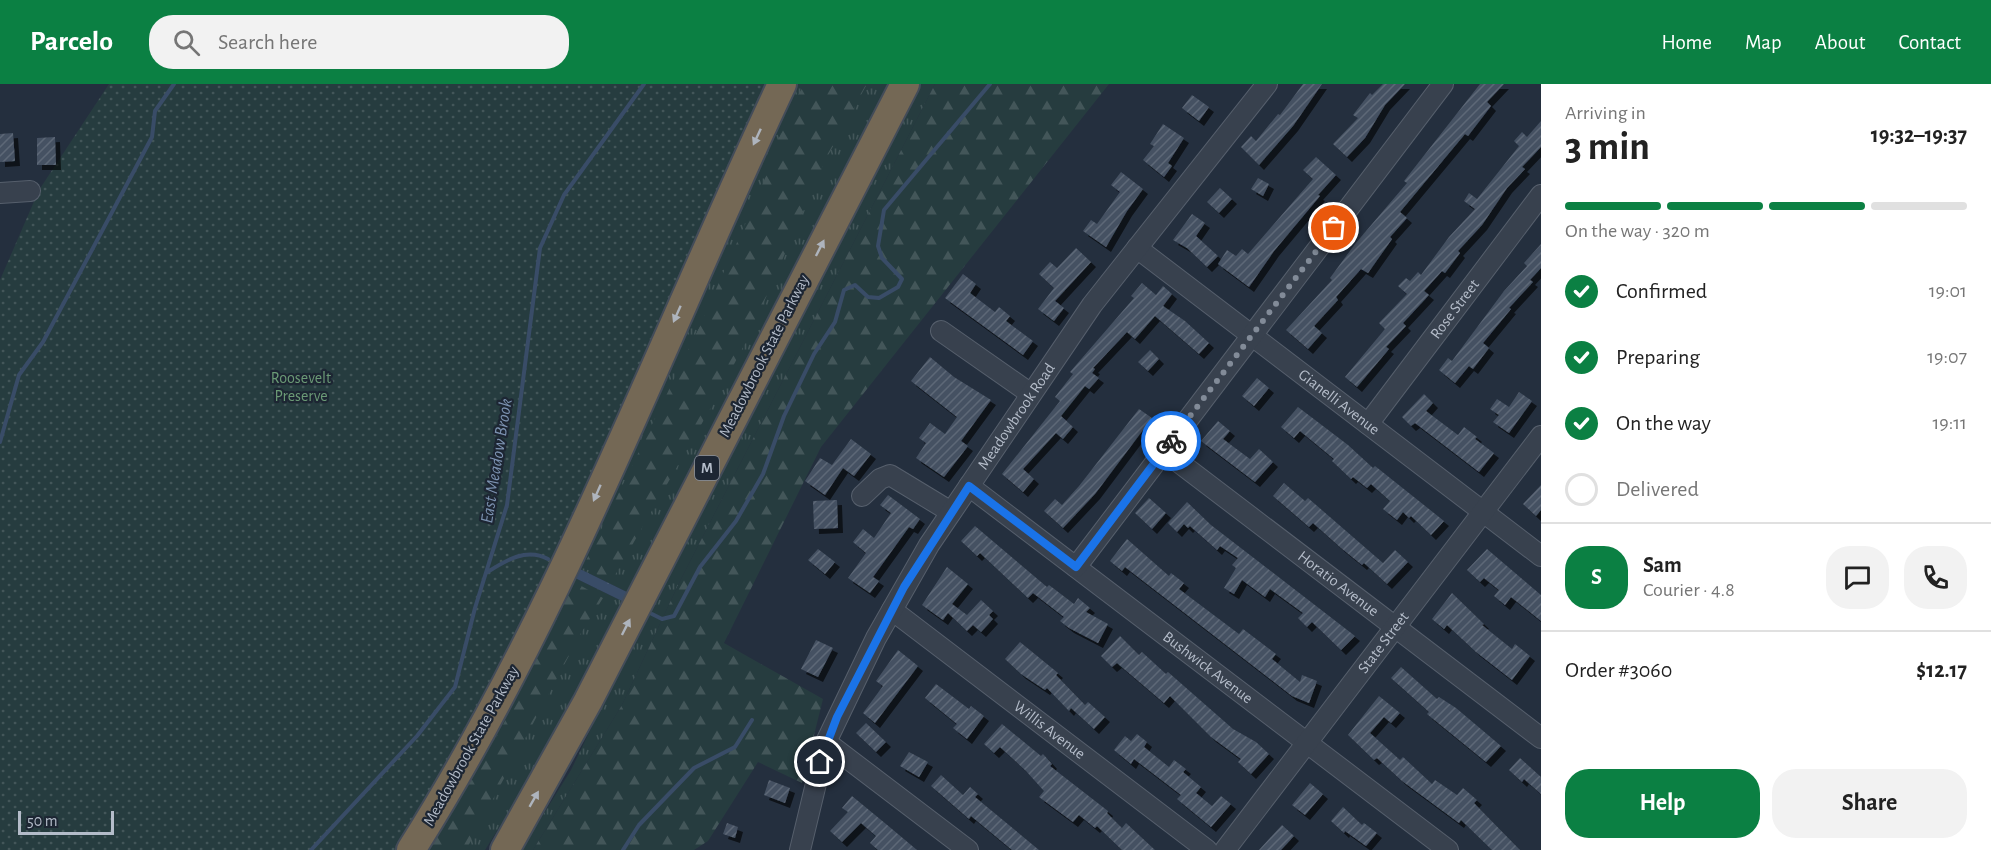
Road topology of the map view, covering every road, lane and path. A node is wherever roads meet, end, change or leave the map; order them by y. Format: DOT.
graph roads {
  1 [pos="782,84"];
  2 [pos="905,84"];
  3 [pos="1267,84"];
  4 [pos="1443,84"];
  5 [pos="30,191"];
  6 [pos="0,193"];
  7 [pos="1541,195"];
  8 [pos="1137,248"];
  9 [pos="941,331"];
  10 [pos="1252,336"];
  11 [pos="1031,394"];
  12 [pos="1368,424"];
  13 [pos="1541,436"];
  14 [pos="1164,451"];
  15 [pos="969,486"];
  16 [pos="862,496"];
  17 [pos="951,512"];
  18 [pos="1483,512"];
  19 [pos="1541,556"];
  20 [pos="1076,567"];
  21 [pos="892,610"];
  22 [pos="1395,627"];
  23 [pos="1541,738"];
  24 [pos="826,742"];
  25 [pos="1307,743"];
  26 [pos="411,850"];
  27 [pos="505,850"];
  28 [pos="800,850"];
  29 [pos="968,850"];
  30 [pos="1207,850"];
  31 [pos="1226,850"];
  32 [pos="1448,850"];
  1 -- 26 [label="highway, Meadowbrook State Parkway, one-way"];
  27 -- 2 [label="highway, Meadowbrook State Parkway / M, one-way"];
  3 -- 8 [label="street, Meadowbrook Road"];
  4 -- 10 [label="street"];
  5 -- 6 [label="street"];
  7 -- 12 [label="street, Rose Street"];
  8 -- 10 [label="street, Gianelli Avenue"];
  8 -- 11 [label="street, Meadowbrook Road"];
  9 -- 11 [label="street"];
  10 -- 12 [label="street, Gianelli Avenue"];
  10 -- 14 [label="street"];
  11 -- 15 [label="street, Meadowbrook Road"];
  12 -- 18 [label="street, Gianelli Avenue"];
  13 -- 18 [label="street, State Street"];
  14 -- 20 [label="street"];
  14 -- 22 [label="street, Horatio Avenue"];
  15 -- 17 [label="street, Meadowbrook Road"];
  15 -- 20 [label="street, Bushwick Avenue"];
  16 -- 17 [label="street"];
  17 -- 21 [label="street, Meadowbrook Road"];
  18 -- 19 [label="street, Gianelli Avenue"];
  18 -- 22 [label="street, State Street"];
  20 -- 25 [label="street, Bushwick Avenue"];
  21 -- 24 [label="street, Meadowbrook Road"];
  21 -- 30 [label="street, Willis Avenue"];
  22 -- 23 [label="street, Horatio Avenue"];
  22 -- 25 [label="street, State Street"];
  24 -- 28 [label="street, Meadowbrook Road"];
  24 -- 29 [label="street"];
  25 -- 31 [label="street, State Street"];
  25 -- 32 [label="street, Bushwick Avenue"];
}
